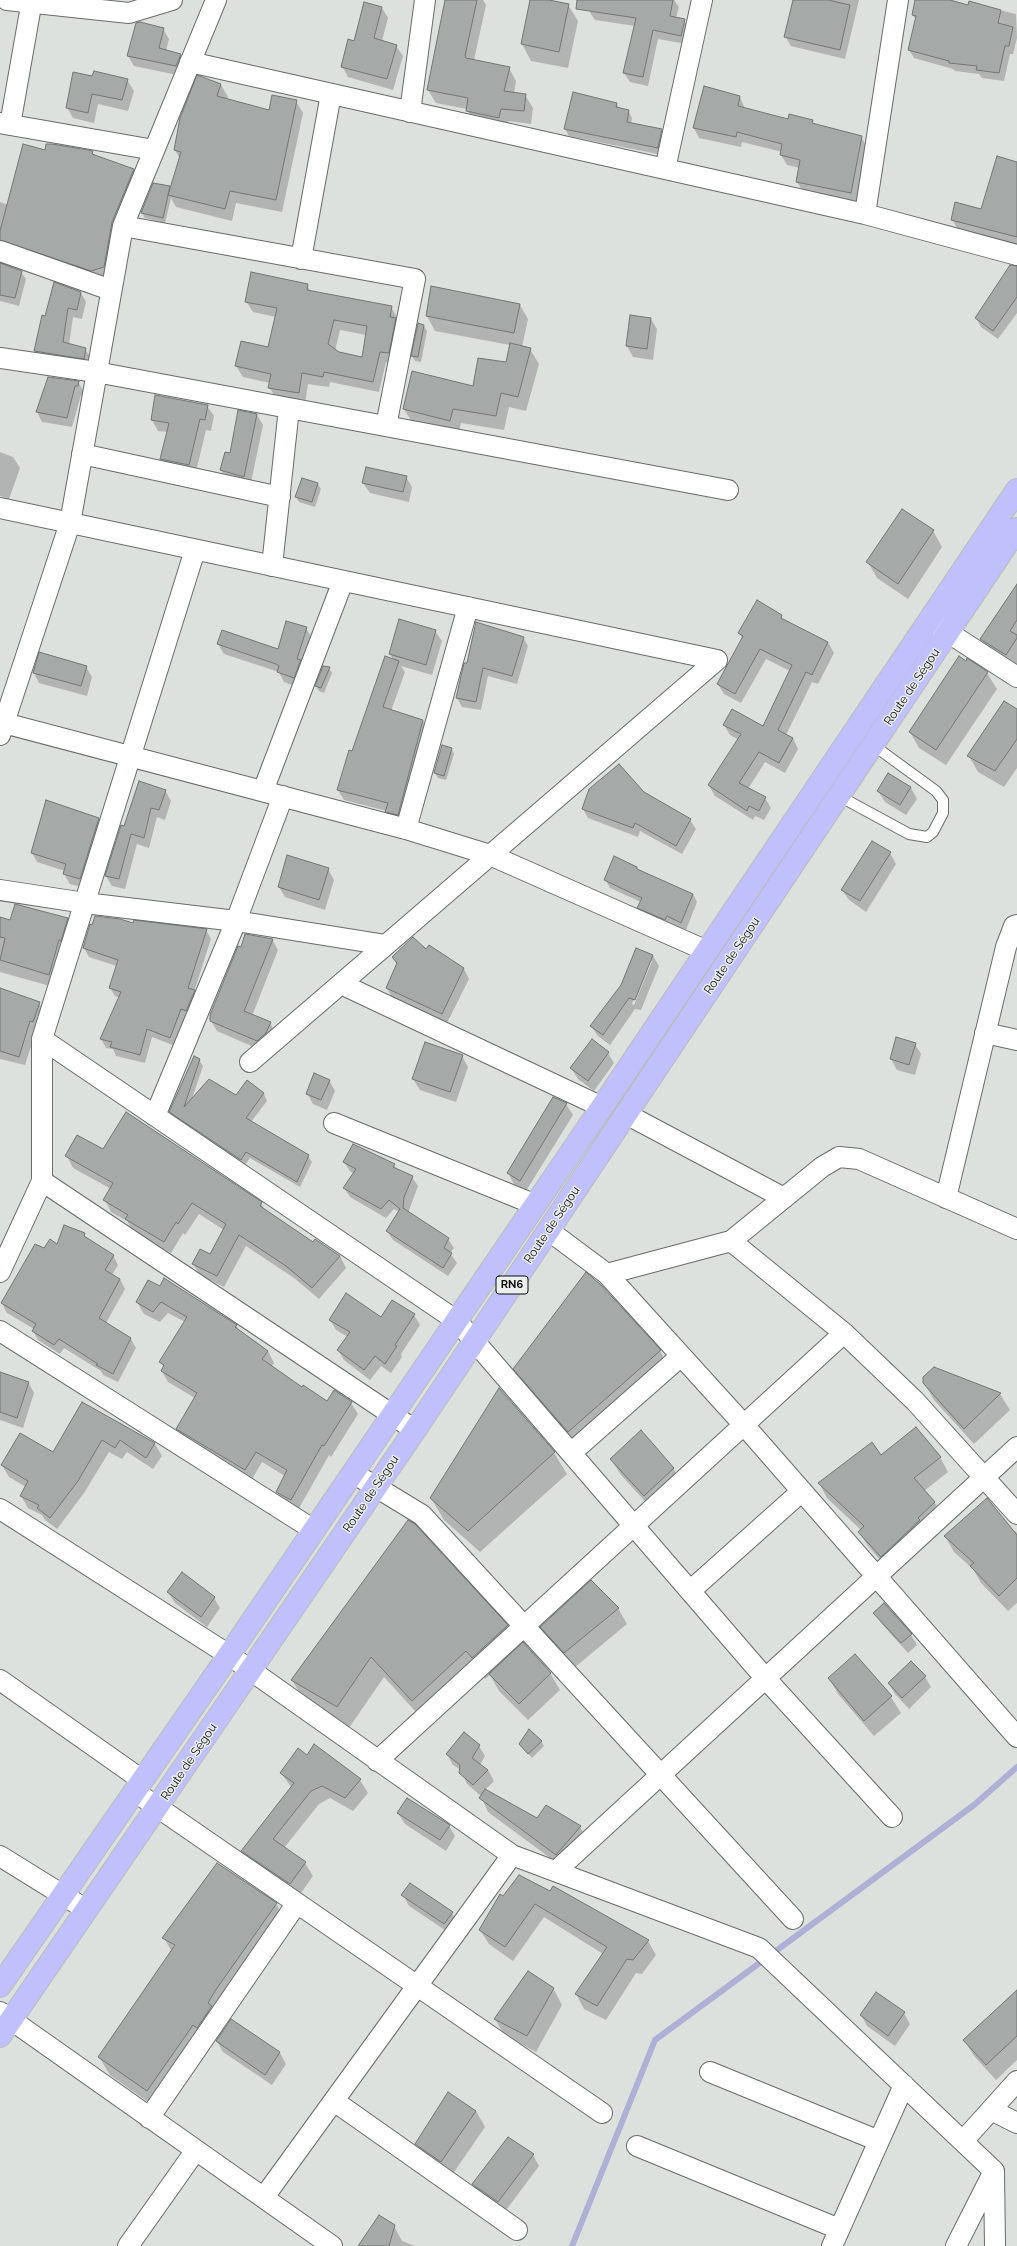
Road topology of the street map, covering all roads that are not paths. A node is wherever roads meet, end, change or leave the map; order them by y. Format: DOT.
graph roads {
  1 [pos="7,0"];
  2 [pos="172,0"];
  3 [pos="216,0"];
  4 [pos="425,0"];
  5 [pos="702,0"];
  6 [pos="898,0"];
  7 [pos="32,1"];
  8 [pos="190,62"];
  9 [pos="331,94"];
  10 [pos="410,112"];
  11 [pos="5,124"];
  12 [pos="154,150"];
  13 [pos="664,169"];
  14 [pos="865,214"];
  15 [pos="123,226"];
  16 [pos="0,251"];
  17 [pos="1017,255"];
  18 [pos="301,259"];
  19 [pos="111,290"];
  20 [pos="0,358"];
  21 [pos="96,372"];
  22 [pos="289,408"];
  23 [pos="386,426"];
  24 [pos="82,454"];
  25 [pos="728,490"];
  26 [pos="1017,490"];
  27 [pos="280,497"];
  28 [pos="0,508"];
  29 [pos="70,523"];
  30 [pos="1017,529"];
  31 [pos="194,550"];
  32 [pos="272,566"];
  33 [pos="343,581"];
  34 [pos="468,608"];
  35 [pos="939,627"];
  36 [pos="1017,677"];
  37 [pos="1,726"];
  38 [pos="873,745"];
  39 [pos="130,756"];
  40 [pos="263,791"];
  41 [pos="283,796"];
  42 [pos="839,796"];
  43 [pos="406,829"];
  44 [pos="490,855"];
  45 [pos="0,890"];
  46 [pos="85,903"];
  47 [pos="236,921"];
  48 [pos="1017,925"];
  49 [pos="386,945"];
  50 [pos="707,951"];
  51 [pos="341,984"];
  52 [pos="985,1033"];
  53 [pos="42,1039"];
  54 [pos="1017,1040"];
  55 [pos="250,1062"];
  56 [pos="602,1107"];
  57 [pos="626,1114"];
  58 [pos="155,1116"];
  59 [pos="334,1123"];
  60 [pos="42,1180"];
  61 [pos="784,1198"];
  62 [pos="946,1198"];
  63 [pos="536,1205"];
  64 [pos="1017,1229"];
  65 [pos="548,1230"];
  66 [pos="731,1241"];
  67 [pos="0,1272"];
  68 [pos="607,1274"];
  69 [pos="457,1321"];
  70 [pos="0,1331"];
  71 [pos="844,1333"];
  72 [pos="474,1341"];
  73 [pos="681,1356"];
  74 [pos="393,1415"];
  75 [pos="744,1425"];
  76 [pos="415,1430"];
  77 [pos="1017,1447"];
  78 [pos="571,1453"];
  79 [pos="353,1473"];
  80 [pos="985,1479"];
  81 [pos="376,1487"];
  82 [pos="802,1492"];
  83 [pos="0,1509"];
  84 [pos="1017,1514"];
  85 [pos="634,1526"];
  86 [pos="314,1530"];
  87 [pos="877,1577"];
  88 [pos="690,1591"];
  89 [pos="524,1626"];
  90 [pos="229,1655"];
  91 [pos="251,1671"];
  92 [pos="766,1679"];
  93 [pos="0,1680"];
  94 [pos="1017,1737"];
  95 [pos="377,1761"];
  96 [pos="661,1776"];
  97 [pos="138,1786"];
  98 [pos="158,1808"];
  99 [pos="892,1817"];
  100 [pos="512,1855"];
  101 [pos="0,1856"];
  102 [pos="556,1871"];
  103 [pos="63,1894"];
  104 [pos="297,1904"];
  105 [pos="87,1910"];
  106 [pos="793,1919"];
  107 [pos="0,1986"];
  108 [pos="417,1986"];
  109 [pos="4,2023"];
  110 [pos="710,2072"];
  111 [pos="1017,2081"];
  112 [pos="904,2085"];
  113 [pos="334,2101"];
  114 [pos="991,2110"];
  115 [pos="602,2113"];
  116 [pos="150,2118"];
  117 [pos="1017,2123"];
  118 [pos="879,2141"];
  119 [pos="963,2141"];
  120 [pos="637,2146"];
  121 [pos="196,2150"];
  122 [pos="994,2171"];
  123 [pos="264,2198"];
  124 [pos="517,2230"];
  125 [pos="836,2237"];
  126 [pos="307,2239"];
  127 [pos="128,2246"];
  128 [pos="332,2246"];
  129 [pos="956,2246"];
  130 [pos="995,2246"];
  1 -- 7 [label="street"];
  2 -- 7 [label="street"];
  3 -- 8 [label="street"];
  4 -- 10 [label="street"];
  5 -- 13 [label="street"];
  6 -- 14 [label="street"];
  7 -- 11 [label="street"];
  8 -- 9 [label="street"];
  8 -- 12 [label="street"];
  9 -- 10 [label="street"];
  9 -- 18 [label="street"];
  10 -- 13 [label="street"];
  11 -- 12 [label="street"];
  12 -- 15 [label="street"];
  13 -- 14 [label="street"];
  14 -- 17 [label="street"];
  15 -- 18 [label="street"];
  15 -- 19 [label="street"];
  16 -- 19 [label="street"];
  18 -- 23 [label="street"];
  19 -- 21 [label="street"];
  20 -- 21 [label="street"];
  21 -- 22 [label="street"];
  21 -- 24 [label="street"];
  22 -- 23 [label="street"];
  22 -- 27 [label="street"];
  23 -- 25 [label="street"];
  24 -- 27 [label="street"];
  24 -- 29 [label="street"];
  26 -- 35 [label="highway, Route de Ségou / RN6"];
  27 -- 32 [label="street"];
  28 -- 29 [label="street"];
  29 -- 31 [label="street"];
  29 -- 37 [label="street"];
  30 -- 35 [label="highway, Route de Ségou / RN6"];
  31 -- 32 [label="street"];
  31 -- 39 [label="street"];
  32 -- 33 [label="street"];
  33 -- 34 [label="street"];
  33 -- 40 [label="street"];
  34 -- 43 [label="street"];
  34 -- 44 [label="street"];
  35 -- 36 [label="street"];
  35 -- 38 [label="highway, Route de Ségou / RN6"];
  35 -- 50 [label="highway, Route de Ségou / RN6"];
  37 -- 39 [label="street"];
  38 -- 42 [label="highway, Route de Ségou / RN6"];
  38 -- 42 [label="lane"];
  39 -- 40 [label="street"];
  39 -- 46 [label="street"];
  40 -- 41 [label="street"];
  41 -- 43 [label="street"];
  41 -- 47 [label="street"];
  42 -- 57 [label="highway, Route de Ségou / RN6"];
  43 -- 44 [label="street"];
  44 -- 49 [label="street"];
  44 -- 50 [label="street"];
  45 -- 46 [label="street"];
  46 -- 47 [label="street"];
  46 -- 53 [label="street"];
  47 -- 49 [label="street"];
  47 -- 58 [label="street"];
  48 -- 52 [label="street"];
  49 -- 51 [label="street"];
  50 -- 56 [label="highway, Route de Ségou / RN6"];
  51 -- 55 [label="street"];
  51 -- 56 [label="street"];
  52 -- 54 [label="street"];
  52 -- 62 [label="street"];
  53 -- 58 [label="street"];
  53 -- 60 [label="street"];
  56 -- 63 [label="highway, Route de Ségou / RN6"];
  57 -- 61 [label="street"];
  57 -- 65 [label="highway, Route de Ségou / RN6"];
  58 -- 69 [label="street"];
  59 -- 63 [label="street"];
  60 -- 67 [label="street"];
  60 -- 74 [label="street"];
  61 -- 62 [label="street"];
  61 -- 66 [label="street"];
  62 -- 64 [label="street"];
  63 -- 69 [label="highway, Route de Ségou / RN6"];
  65 -- 68 [label="street"];
  65 -- 72 [label="highway, Route de Ségou / RN6"];
  66 -- 68 [label="street"];
  66 -- 71 [label="street"];
  68 -- 73 [label="street"];
  69 -- 72 [label="street"];
  69 -- 74 [label="highway, Route de Ségou / RN6"];
  70 -- 86 [label="street"];
  71 -- 75 [label="street"];
  71 -- 80 [label="street"];
  72 -- 76 [label="highway, Route de Ségou / RN6"];
  72 -- 78 [label="street"];
  73 -- 75 [label="street"];
  73 -- 78 [label="street"];
  74 -- 76 [label="street"];
  74 -- 79 [label="highway, Route de Ségou / RN6"];
  75 -- 82 [label="street"];
  75 -- 85 [label="street"];
  76 -- 81 [label="highway, Route de Ségou / RN6"];
  77 -- 80 [label="street"];
  78 -- 85 [label="street"];
  79 -- 81 [label="street"];
  79 -- 86 [label="highway, Route de Ségou / RN6"];
  80 -- 84 [label="street"];
  80 -- 87 [label="street"];
  81 -- 89 [label="street"];
  81 -- 91 [label="highway, Route de Ségou / RN6"];
  82 -- 87 [label="street"];
  82 -- 88 [label="street"];
  83 -- 90 [label="street"];
  85 -- 88 [label="street"];
  85 -- 89 [label="street"];
  86 -- 90 [label="highway, Route de Ségou / RN6"];
  87 -- 92 [label="street"];
  87 -- 94 [label="street"];
  88 -- 92 [label="street"];
  89 -- 95 [label="street"];
  89 -- 96 [label="street"];
  90 -- 91 [label="street"];
  90 -- 97 [label="highway, Route de Ségou / RN6"];
  91 -- 95 [label="street"];
  91 -- 98 [label="highway, Route de Ségou / RN6"];
  92 -- 96 [label="street"];
  92 -- 99 [label="street"];
  93 -- 97 [label="street"];
  95 -- 100 [label="street"];
  96 -- 102 [label="street"];
  96 -- 106 [label="street"];
  97 -- 98 [label="street"];
  97 -- 103 [label="highway, Route de Ségou / RN6"];
  98 -- 104 [label="street"];
  98 -- 105 [label="highway, Route de Ségou / RN6"];
  100 -- 102 [label="street"];
  100 -- 108 [label="street"];
  101 -- 103 [label="street"];
  102 -- 112 [label="street"];
  103 -- 105 [label="street"];
  103 -- 107 [label="highway, Route de Ségou / RN6"];
  104 -- 108 [label="street"];
  104 -- 116 [label="street"];
  105 -- 109 [label="highway, Route de Ségou / RN6"];
  108 -- 113 [label="street"];
  108 -- 115 [label="street"];
  109 -- 116 [label="street"];
  110 -- 118 [label="street"];
  111 -- 114 [label="street"];
  112 -- 118 [label="street"];
  112 -- 119 [label="street"];
  113 -- 123 [label="street"];
  113 -- 124 [label="street"];
  114 -- 117 [label="street"];
  114 -- 119 [label="street"];
  116 -- 121 [label="street"];
  118 -- 125 [label="street"];
  119 -- 122 [label="street"];
  120 -- 125 [label="street"];
  121 -- 123 [label="street"];
  121 -- 127 [label="street"];
  122 -- 129 [label="street"];
  122 -- 130 [label="street"];
  123 -- 126 [label="street"];
  126 -- 128 [label="street"];
}
